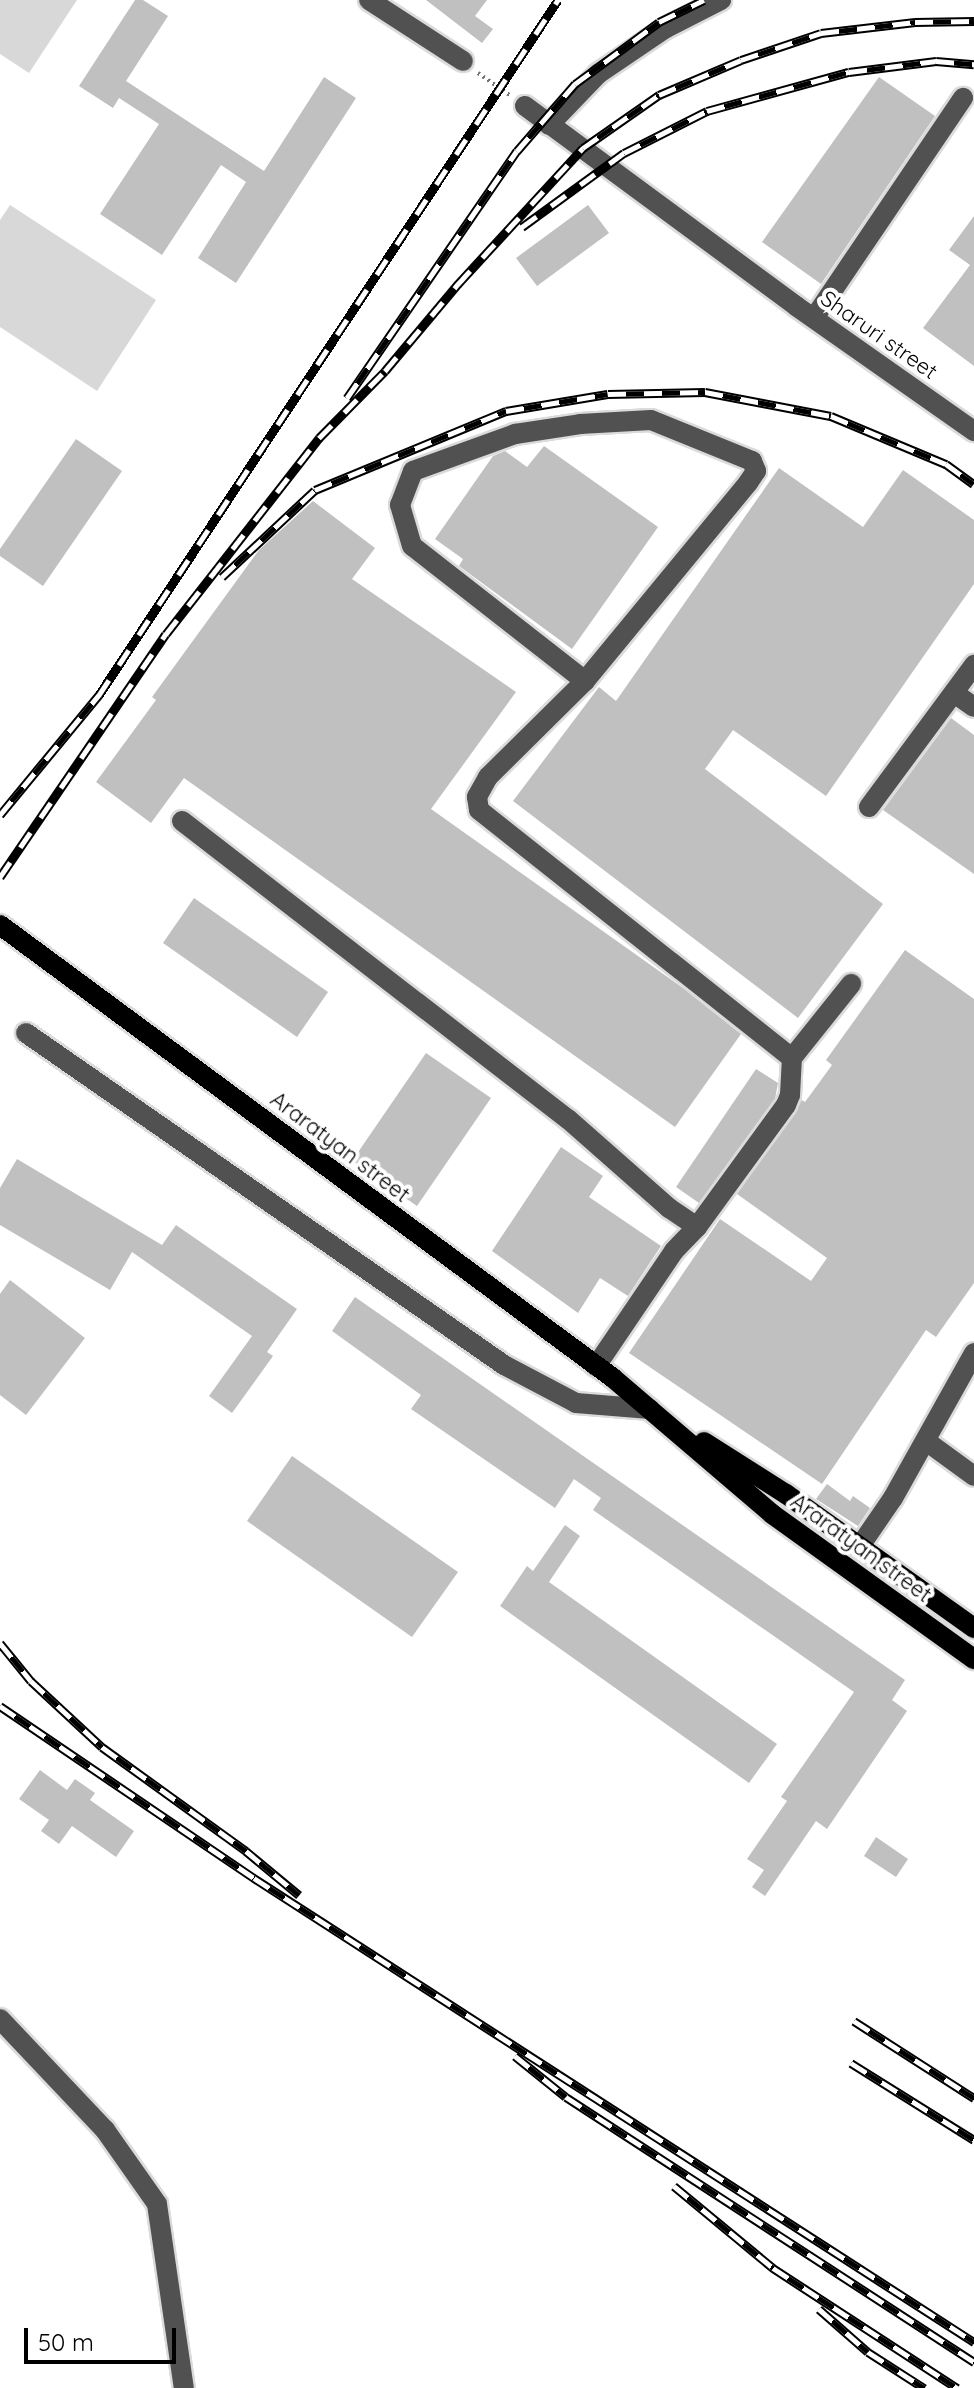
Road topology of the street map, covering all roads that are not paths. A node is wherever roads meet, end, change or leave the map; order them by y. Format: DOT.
graph roads {
  1 [pos="369,0"];
  2 [pos="721,0"];
  3 [pos="463,61"];
  4 [pos="963,98"];
  5 [pos="525,106"];
  6 [pos="549,125"];
  7 [pos="814,318"];
  8 [pos="974,431"];
  9 [pos="974,665"];
  10 [pos="585,681"];
  11 [pos="954,693"];
  12 [pos="974,707"];
  13 [pos="869,807"];
  14 [pos="182,821"];
  15 [pos="0,925"];
  16 [pos="851,984"];
  17 [pos="26,1033"];
  18 [pos="792,1058"];
  19 [pos="697,1227"];
  20 [pos="974,1353"];
  21 [pos="596,1366"];
  22 [pos="650,1409"];
  23 [pos="926,1441"];
  24 [pos="974,1476"];
  25 [pos="860,1546"];
  26 [pos="974,1628"];
  27 [pos="974,1659"];
  28 [pos="0,2019"];
  29 [pos="184,2388"];
  1 -- 3 [label="street"];
  2 -- 6 [label="street"];
  4 -- 7 [label="street"];
  5 -- 6 [label="street, Sharuri street"];
  6 -- 7 [label="street, Sharuri street"];
  7 -- 8 [label="street, Sharuri street"];
  9 -- 11 [label="street"];
  10 -- 10 [label="street"];
  10 -- 18 [label="street"];
  11 -- 12 [label="street"];
  11 -- 13 [label="street"];
  14 -- 19 [label="street"];
  15 -- 21 [label="main road, Araratyan street"];
  16 -- 18 [label="street"];
  17 -- 22 [label="street"];
  18 -- 19 [label="street"];
  19 -- 21 [label="street"];
  20 -- 23 [label="street"];
  21 -- 22 [label="main road, Araratyan street"];
  22 -- 25 [label="main road, Araratyan street"];
  22 -- 27 [label="main road, Araratyan street"];
  23 -- 24 [label="street"];
  23 -- 25 [label="street"];
  25 -- 26 [label="main road, Araratyan street"];
  28 -- 29 [label="street"];
}
